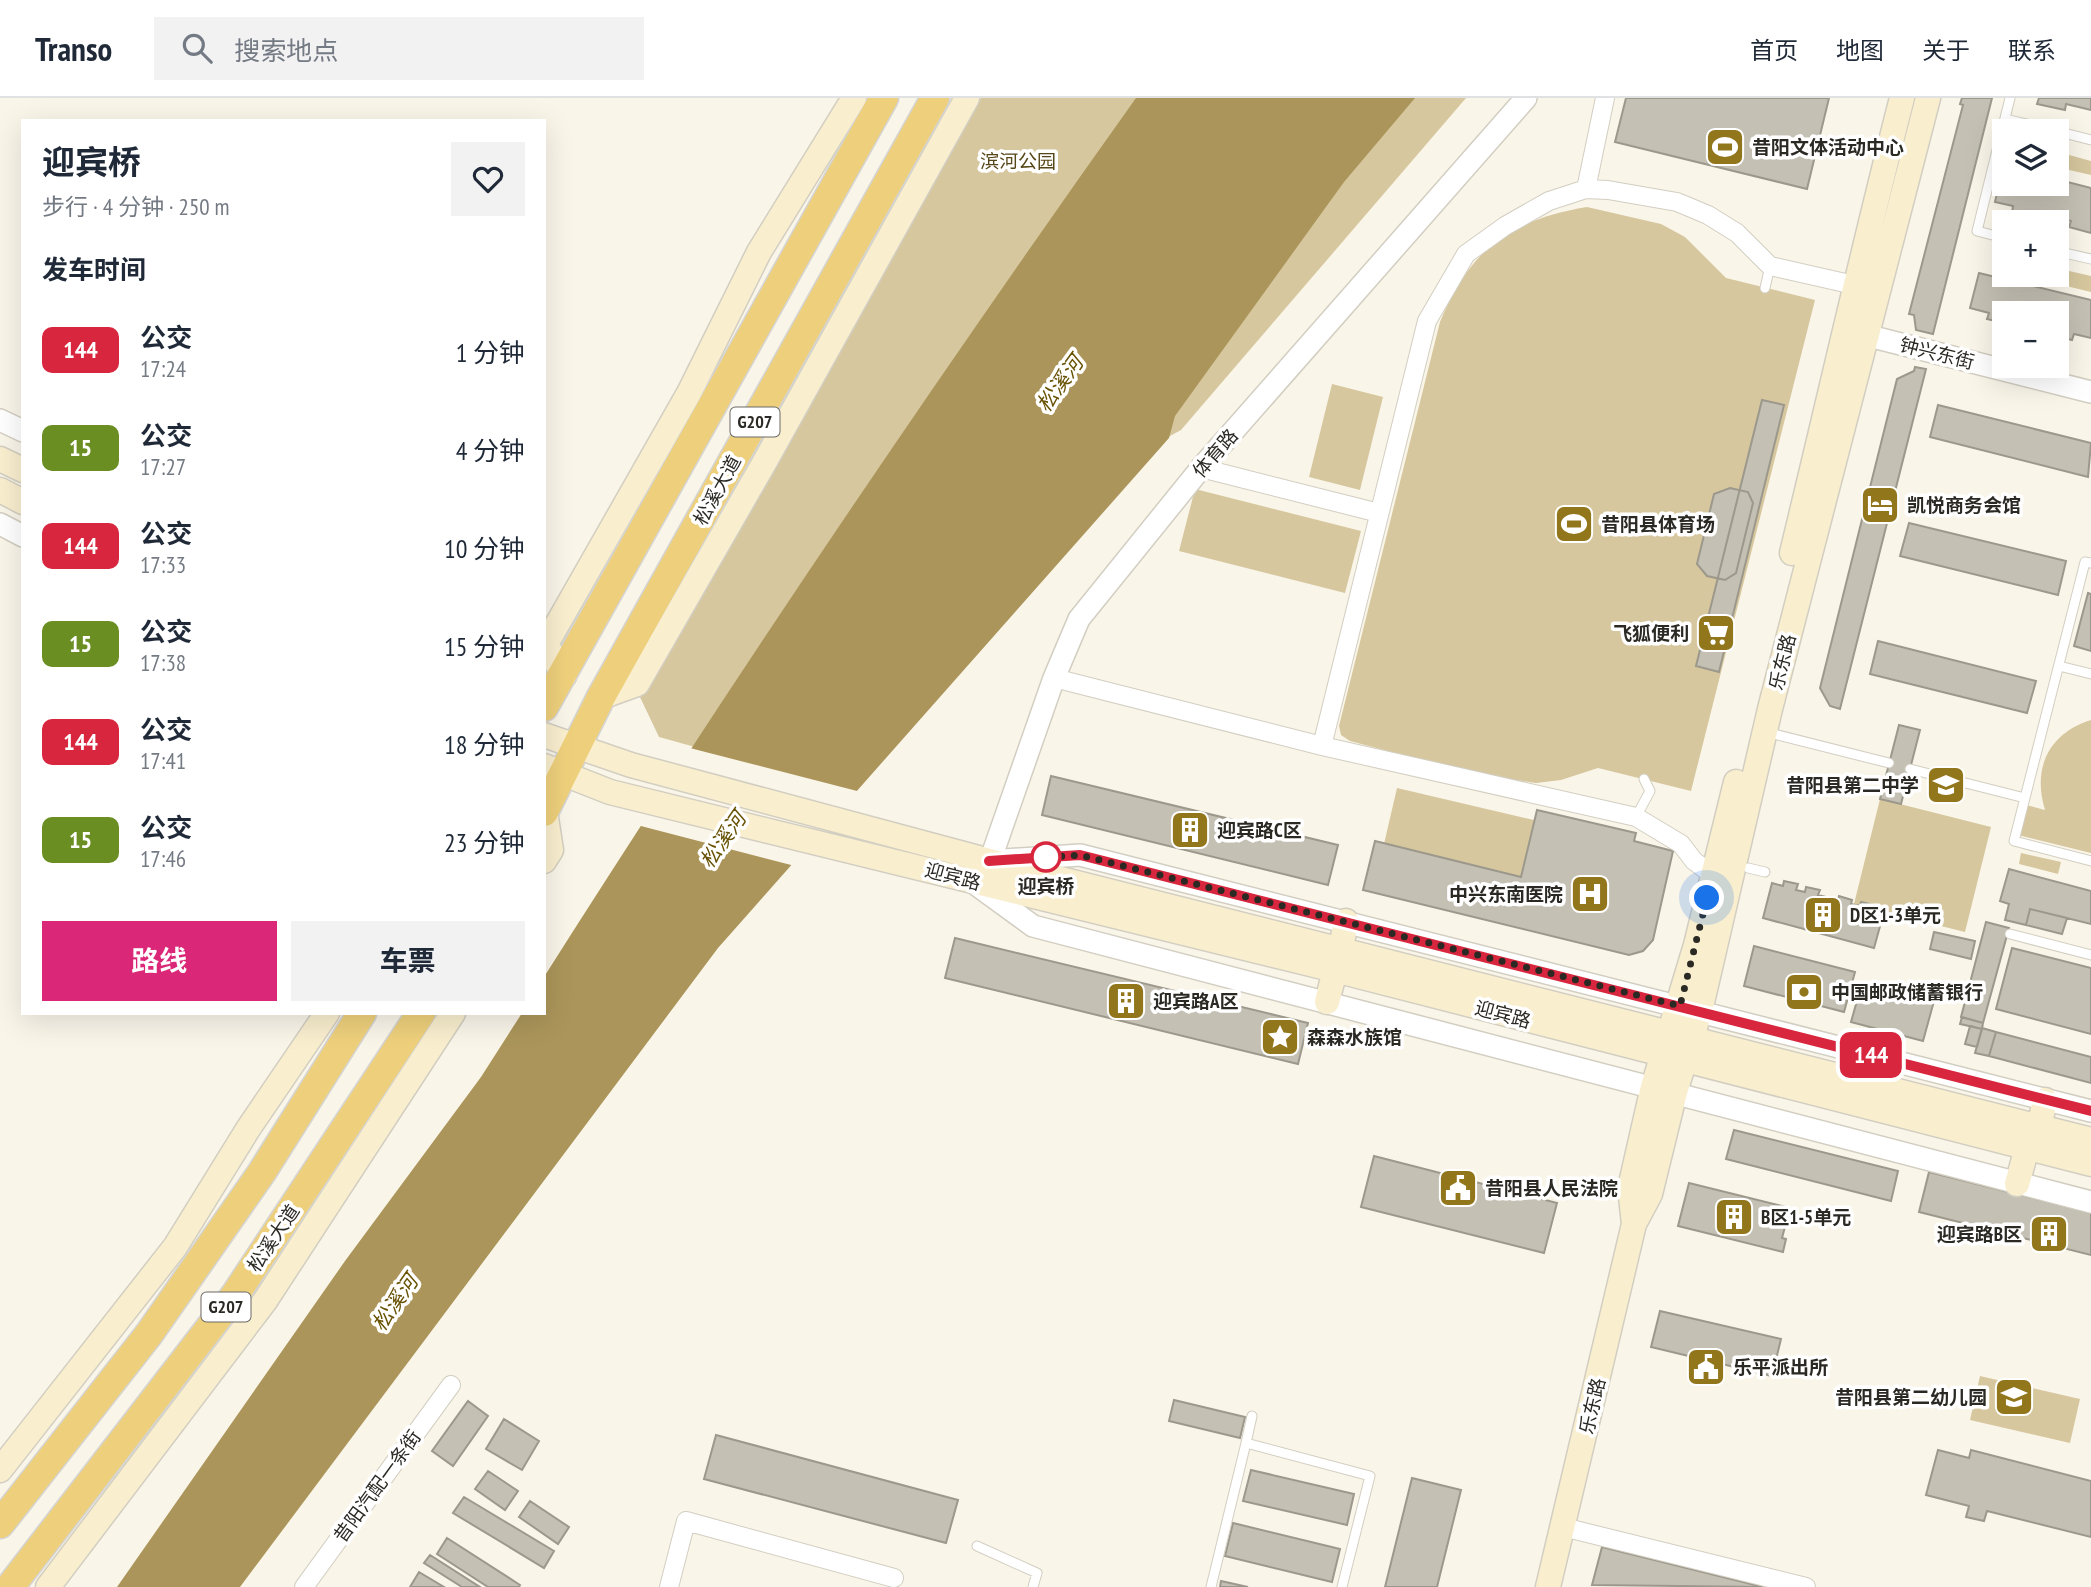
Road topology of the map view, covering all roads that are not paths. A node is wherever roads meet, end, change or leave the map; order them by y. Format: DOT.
graph roads {
  1 [pos="854,98"];
  2 [pos="884,98"];
  3 [pos="935,98"];
  4 [pos="967,98"];
  5 [pos="1526,98"];
  6 [pos="1605,98"];
  7 [pos="1902,98"];
  8 [pos="1928,98"];
  9 [pos="2010,98"];
  10 [pos="2005,118"];
  11 [pos="2009,119"];
  12 [pos="2069,134"];
  13 [pos="2091,140"];
  14 [pos="1586,189"];
  15 [pos="1992,235"];
  16 [pos="2069,254"];
  17 [pos="2091,259"];
  18 [pos="1770,266"];
  19 [pos="1854,285"];
  20 [pos="1765,288"];
  21 [pos="1865,335"];
  22 [pos="2091,392"];
  23 [pos="0,420"];
  24 [pos="21,430"];
  25 [pos="0,459"];
  26 [pos="1202,468"];
  27 [pos="21,469"];
  28 [pos="0,490"];
  29 [pos="21,501"];
  30 [pos="1379,513"];
  31 [pos="0,524"];
  32 [pos="21,535"];
  33 [pos="2091,563"];
  34 [pos="2059,666"];
  35 [pos="2091,674"];
  36 [pos="564,676"];
  37 [pos="1054,678"];
  38 [pos="601,697"];
  39 [pos="546,704"];
  40 [pos="1764,732"];
  41 [pos="546,736"];
  42 [pos="1322,746"];
  43 [pos="577,749"];
  44 [pos="1889,763"];
  45 [pos="1910,769"];
  46 [pos="553,770"];
  47 [pos="1644,779"];
  48 [pos="2025,798"];
  49 [pos="546,806"];
  50 [pos="1636,817"];
  51 [pos="546,818"];
  52 [pos="546,858"];
  53 [pos="989,861"];
  54 [pos="2091,861"];
  55 [pos="1748,868"];
  56 [pos="1765,872"];
  57 [pos="1713,875"];
  58 [pos="972,882"];
  59 [pos="1346,921"];
  60 [pos="2010,934"];
  61 [pos="2091,955"];
  62 [pos="1338,959"];
  63 [pos="1327,1002"];
  64 [pos="1690,1008"];
  65 [pos="326,1015"];
  66 [pos="361,1015"];
  67 [pos="420,1015"];
  68 [pos="452,1015"];
  69 [pos="1682,1035"];
  70 [pos="1674,1059"];
  71 [pos="1664,1090"];
  72 [pos="2045,1100"];
  73 [pos="2091,1111"];
  74 [pos="2033,1138"];
  75 [pos="2091,1140"];
  76 [pos="2091,1164"];
  77 [pos="2017,1184"];
  78 [pos="2091,1202"];
  79 [pos="451,1385"];
  80 [pos="1252,1416"];
  81 [pos="1246,1443"];
  82 [pos="0,1469"];
  83 [pos="0,1524"];
  84 [pos="1563,1527"];
  85 [pos="977,1546"];
  86 [pos="894,1578"];
  87 [pos="10,1587"];
  88 [pos="48,1587"];
  89 [pos="304,1587"];
  90 [pos="669,1587"];
  91 [pos="1033,1587"];
  92 [pos="1211,1587"];
  93 [pos="1342,1587"];
  94 [pos="1548,1587"];
  95 [pos="1806,1587"];
  1 -- 36 [label="main road"];
  2 -- 36 [label="highway, G207"];
  3 -- 38 [label="highway, 松溪大道 / G207"];
  4 -- 38 [label="main road"];
  5 -- 26 [label="street, 体育路"];
  6 -- 14 [label="street"];
  7 -- 19 [label="main road, 乐东路"];
  8 -- 21 [label="main road, 乐东路"];
  9 -- 10 [label="lane"];
  10 -- 11 [label="lane"];
  10 -- 15 [label="lane"];
  12 -- 13 [label="lane"];
  14 -- 18 [label="street"];
  14 -- 30 [label="street"];
  16 -- 17 [label="lane"];
  18 -- 19 [label="street"];
  18 -- 20 [label="lane"];
  19 -- 57 [label="main road, 乐东路"];
  21 -- 22 [label="street, 钟兴东街"];
  21 -- 40 [label="main road, 乐东路"];
  23 -- 24 [label="street"];
  25 -- 27 [label="main road"];
  26 -- 30 [label="street"];
  26 -- 37 [label="street, 体育路"];
  28 -- 29 [label="main road"];
  30 -- 42 [label="street"];
  31 -- 32 [label="street"];
  33 -- 34 [label="lane"];
  34 -- 35 [label="lane"];
  34 -- 48 [label="lane"];
  36 -- 39 [label="highway, G207"];
  37 -- 42 [label="street"];
  37 -- 53 [label="street, 体育路"];
  38 -- 43 [label="highway, 松溪大道 / G207"];
  40 -- 44 [label="lane"];
  40 -- 64 [label="main road, 乐东路"];
  41 -- 43 [label="main road"];
  42 -- 50 [label="street"];
  43 -- 46 [label="highway, 松溪大道 / G207"];
  43 -- 53 [label="main road, 迎宾路"];
  45 -- 48 [label="lane"];
  46 -- 49 [label="highway, 松溪大道 / G207"];
  46 -- 58 [label="main road, 迎宾路"];
  47 -- 50 [label="lane"];
  48 -- 54 [label="lane"];
  50 -- 57 [label="street"];
  51 -- 52 [label="main road"];
  53 -- 59 [label="street"];
  53 -- 62 [label="main road, 迎宾路"];
  55 -- 56 [label="lane"];
  57 -- 64 [label="main road, 乐东路"];
  58 -- 62 [label="main road, 迎宾路"];
  58 -- 63 [label="street"];
  59 -- 62 [label="main road"];
  59 -- 64 [label="street"];
  60 -- 61 [label="lane"];
  62 -- 63 [label="main road"];
  62 -- 69 [label="main road, 迎宾路"];
  62 -- 70 [label="main road, 迎宾路"];
  63 -- 71 [label="street"];
  64 -- 69 [label="main road, 乐东路"];
  64 -- 72 [label="street"];
  65 -- 82 [label="main road"];
  66 -- 83 [label="highway, G207"];
  67 -- 87 [label="highway, 松溪大道 / G207"];
  68 -- 88 [label="main road"];
  69 -- 70 [label="main road, 乐东路"];
  69 -- 74 [label="main road, 迎宾路"];
  70 -- 71 [label="main road, 乐东路"];
  70 -- 74 [label="main road, 迎宾路"];
  71 -- 77 [label="street"];
  71 -- 84 [label="main road, 乐东路"];
  72 -- 73 [label="street"];
  72 -- 74 [label="main road"];
  74 -- 75 [label="main road, 迎宾路"];
  74 -- 76 [label="main road, 迎宾路"];
  74 -- 77 [label="main road"];
  77 -- 78 [label="street"];
  79 -- 89 [label="street, 昔阳汽配一条街"];
  80 -- 81 [label="lane"];
  81 -- 92 [label="lane"];
  81 -- 93 [label="lane"];
  84 -- 94 [label="main road, 乐东路"];
  84 -- 95 [label="street"];
  85 -- 91 [label="lane"];
  86 -- 90 [label="street"];
}
